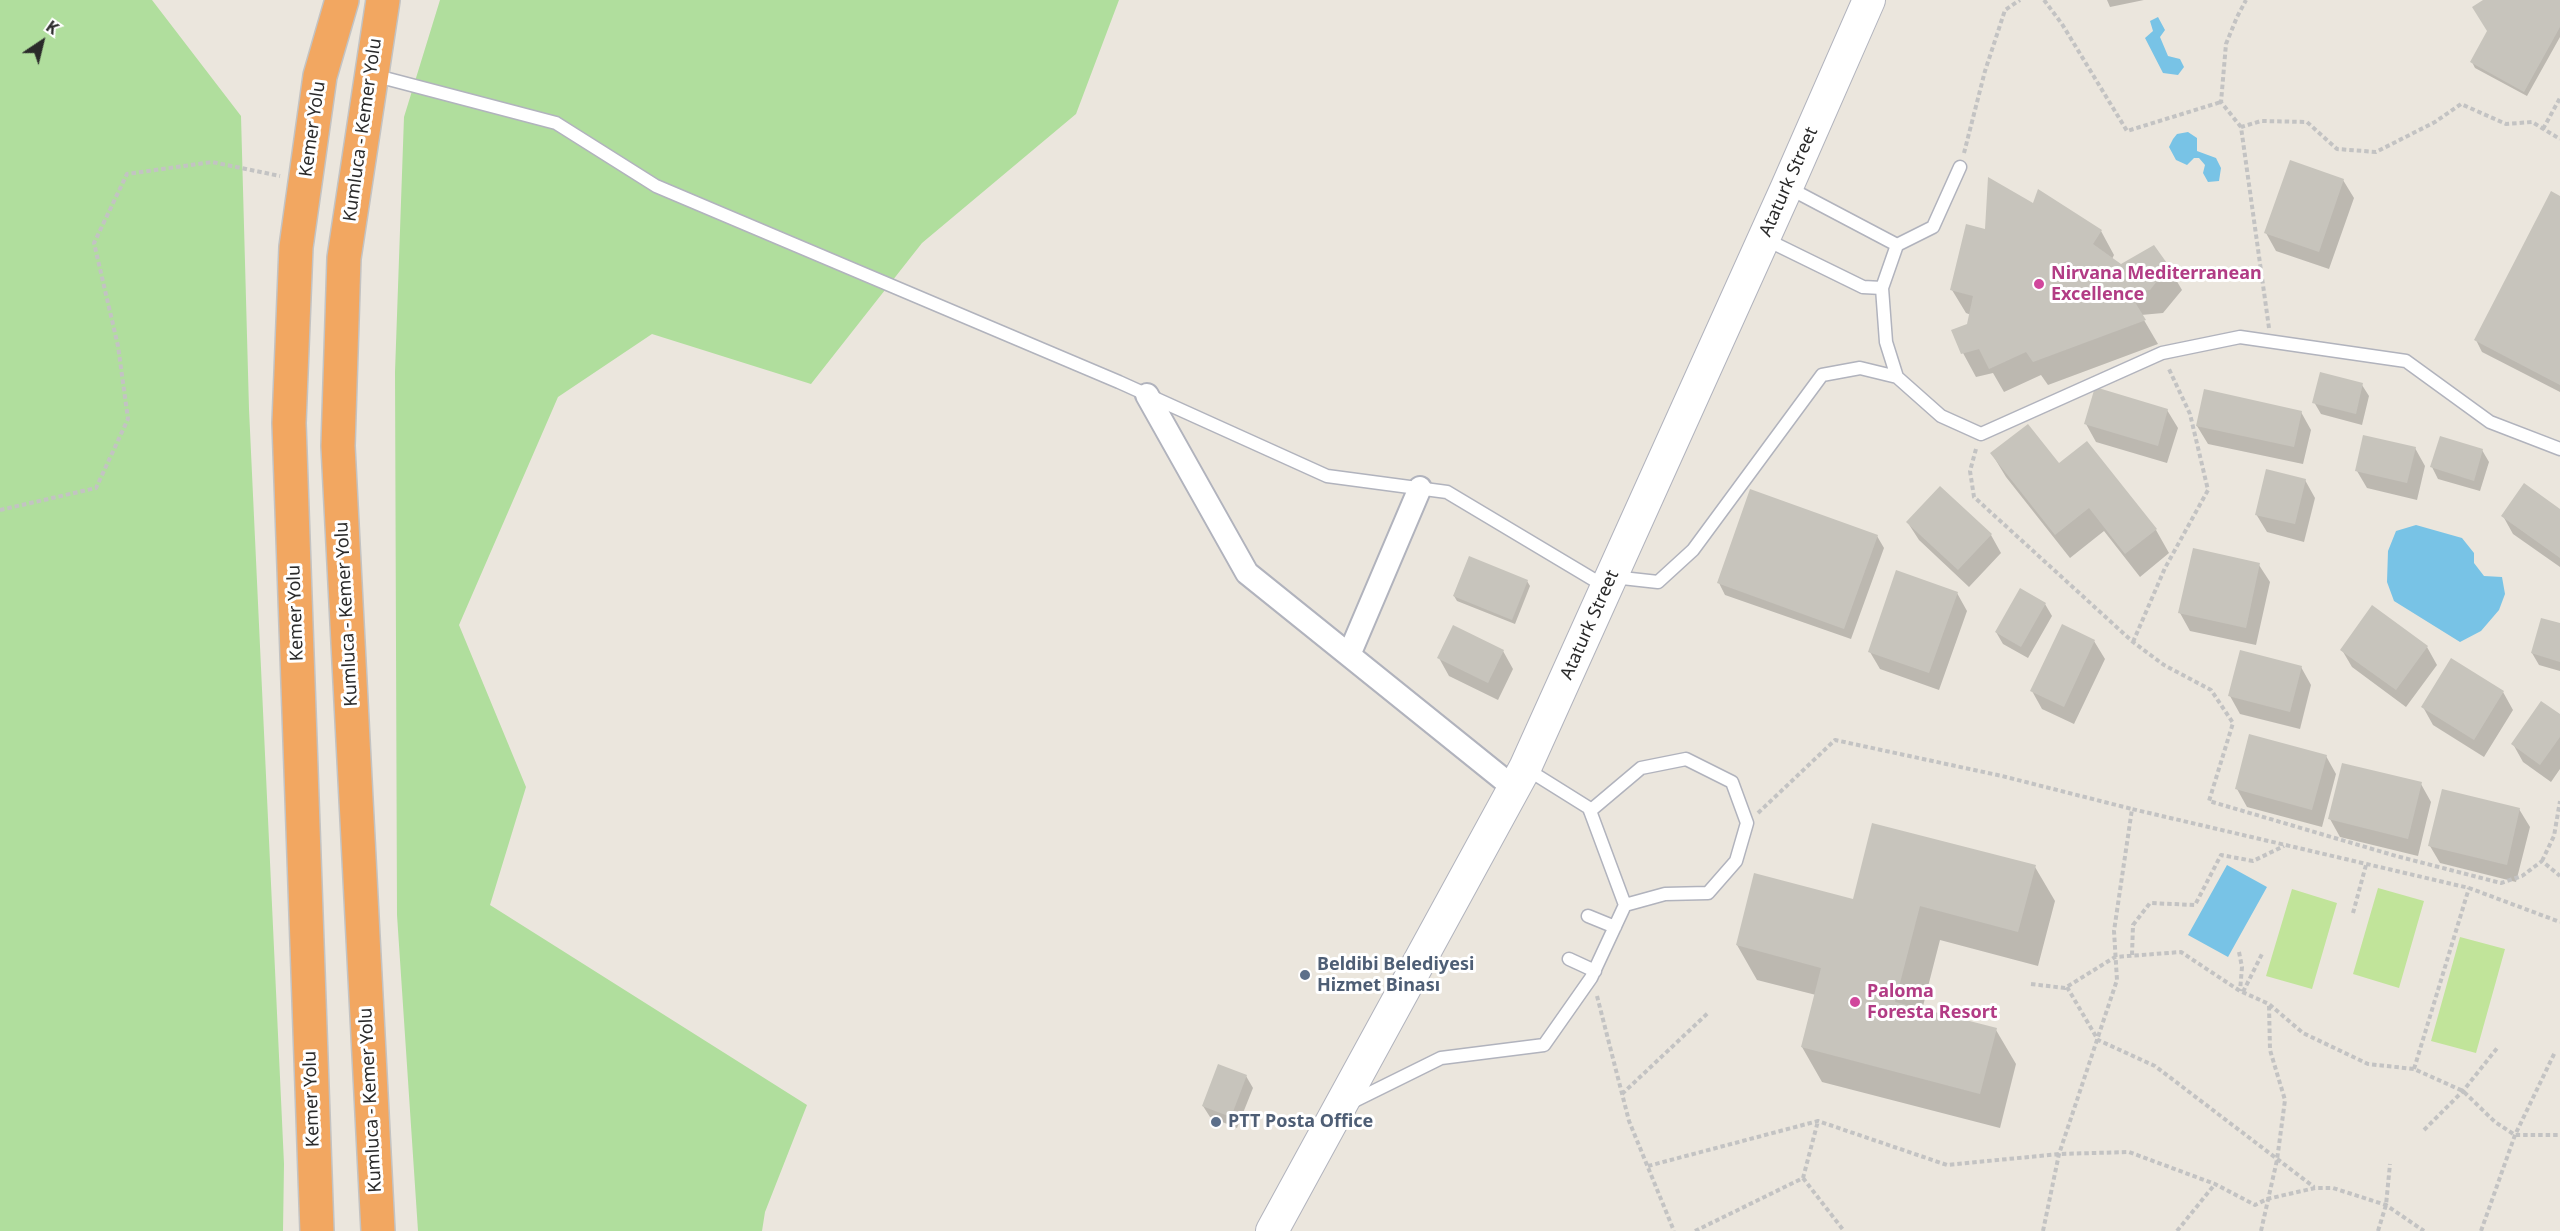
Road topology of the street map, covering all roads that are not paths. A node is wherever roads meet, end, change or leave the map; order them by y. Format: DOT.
graph roads {
  1 [pos="342,0"];
  2 [pos="383,0"];
  3 [pos="1869,0"];
  4 [pos="371,74"];
  5 [pos="1960,167"];
  6 [pos="1787,187"];
  7 [pos="1764,238"];
  8 [pos="1897,245"];
  9 [pos="1882,288"];
  10 [pos="1897,377"];
  11 [pos="1147,395"];
  12 [pos="2560,448"];
  13 [pos="1420,488"];
  14 [pos="1609,582"];
  15 [pos="1349,655"];
  16 [pos="1520,778"];
  17 [pos="1590,811"];
  18 [pos="1625,905"];
  19 [pos="1588,916"];
  20 [pos="1615,927"];
  21 [pos="1569,959"];
  22 [pos="1593,974"];
  23 [pos="1338,1109"];
  24 [pos="317,1231"];
  25 [pos="378,1231"];
  26 [pos="1272,1231"];
  1 -- 24 [label="highway, Kemer Yolu"];
  2 -- 4 [label="highway, Kumluca - Kemer Yolu"];
  3 -- 6 [label="street, Ataturk Street"];
  4 -- 11 [label="lane"];
  4 -- 25 [label="highway, Kumluca - Kemer Yolu"];
  5 -- 8 [label="lane"];
  6 -- 7 [label="street, Ataturk Street"];
  6 -- 8 [label="lane"];
  7 -- 9 [label="lane"];
  7 -- 14 [label="street, Ataturk Street"];
  8 -- 9 [label="lane"];
  9 -- 10 [label="lane"];
  10 -- 12 [label="lane"];
  10 -- 14 [label="lane"];
  11 -- 13 [label="lane"];
  11 -- 15 [label="street"];
  13 -- 14 [label="lane"];
  13 -- 15 [label="street"];
  14 -- 16 [label="street, Ataturk Street"];
  15 -- 16 [label="street"];
  16 -- 17 [label="lane"];
  16 -- 23 [label="street, Ataturk Street"];
  17 -- 18 [label="lane"];
  17 -- 18 [label="lane"];
  18 -- 20 [label="lane"];
  19 -- 20 [label="lane"];
  20 -- 22 [label="lane"];
  21 -- 22 [label="lane"];
  22 -- 23 [label="lane"];
  23 -- 26 [label="street, Ataturk Street"];
}
